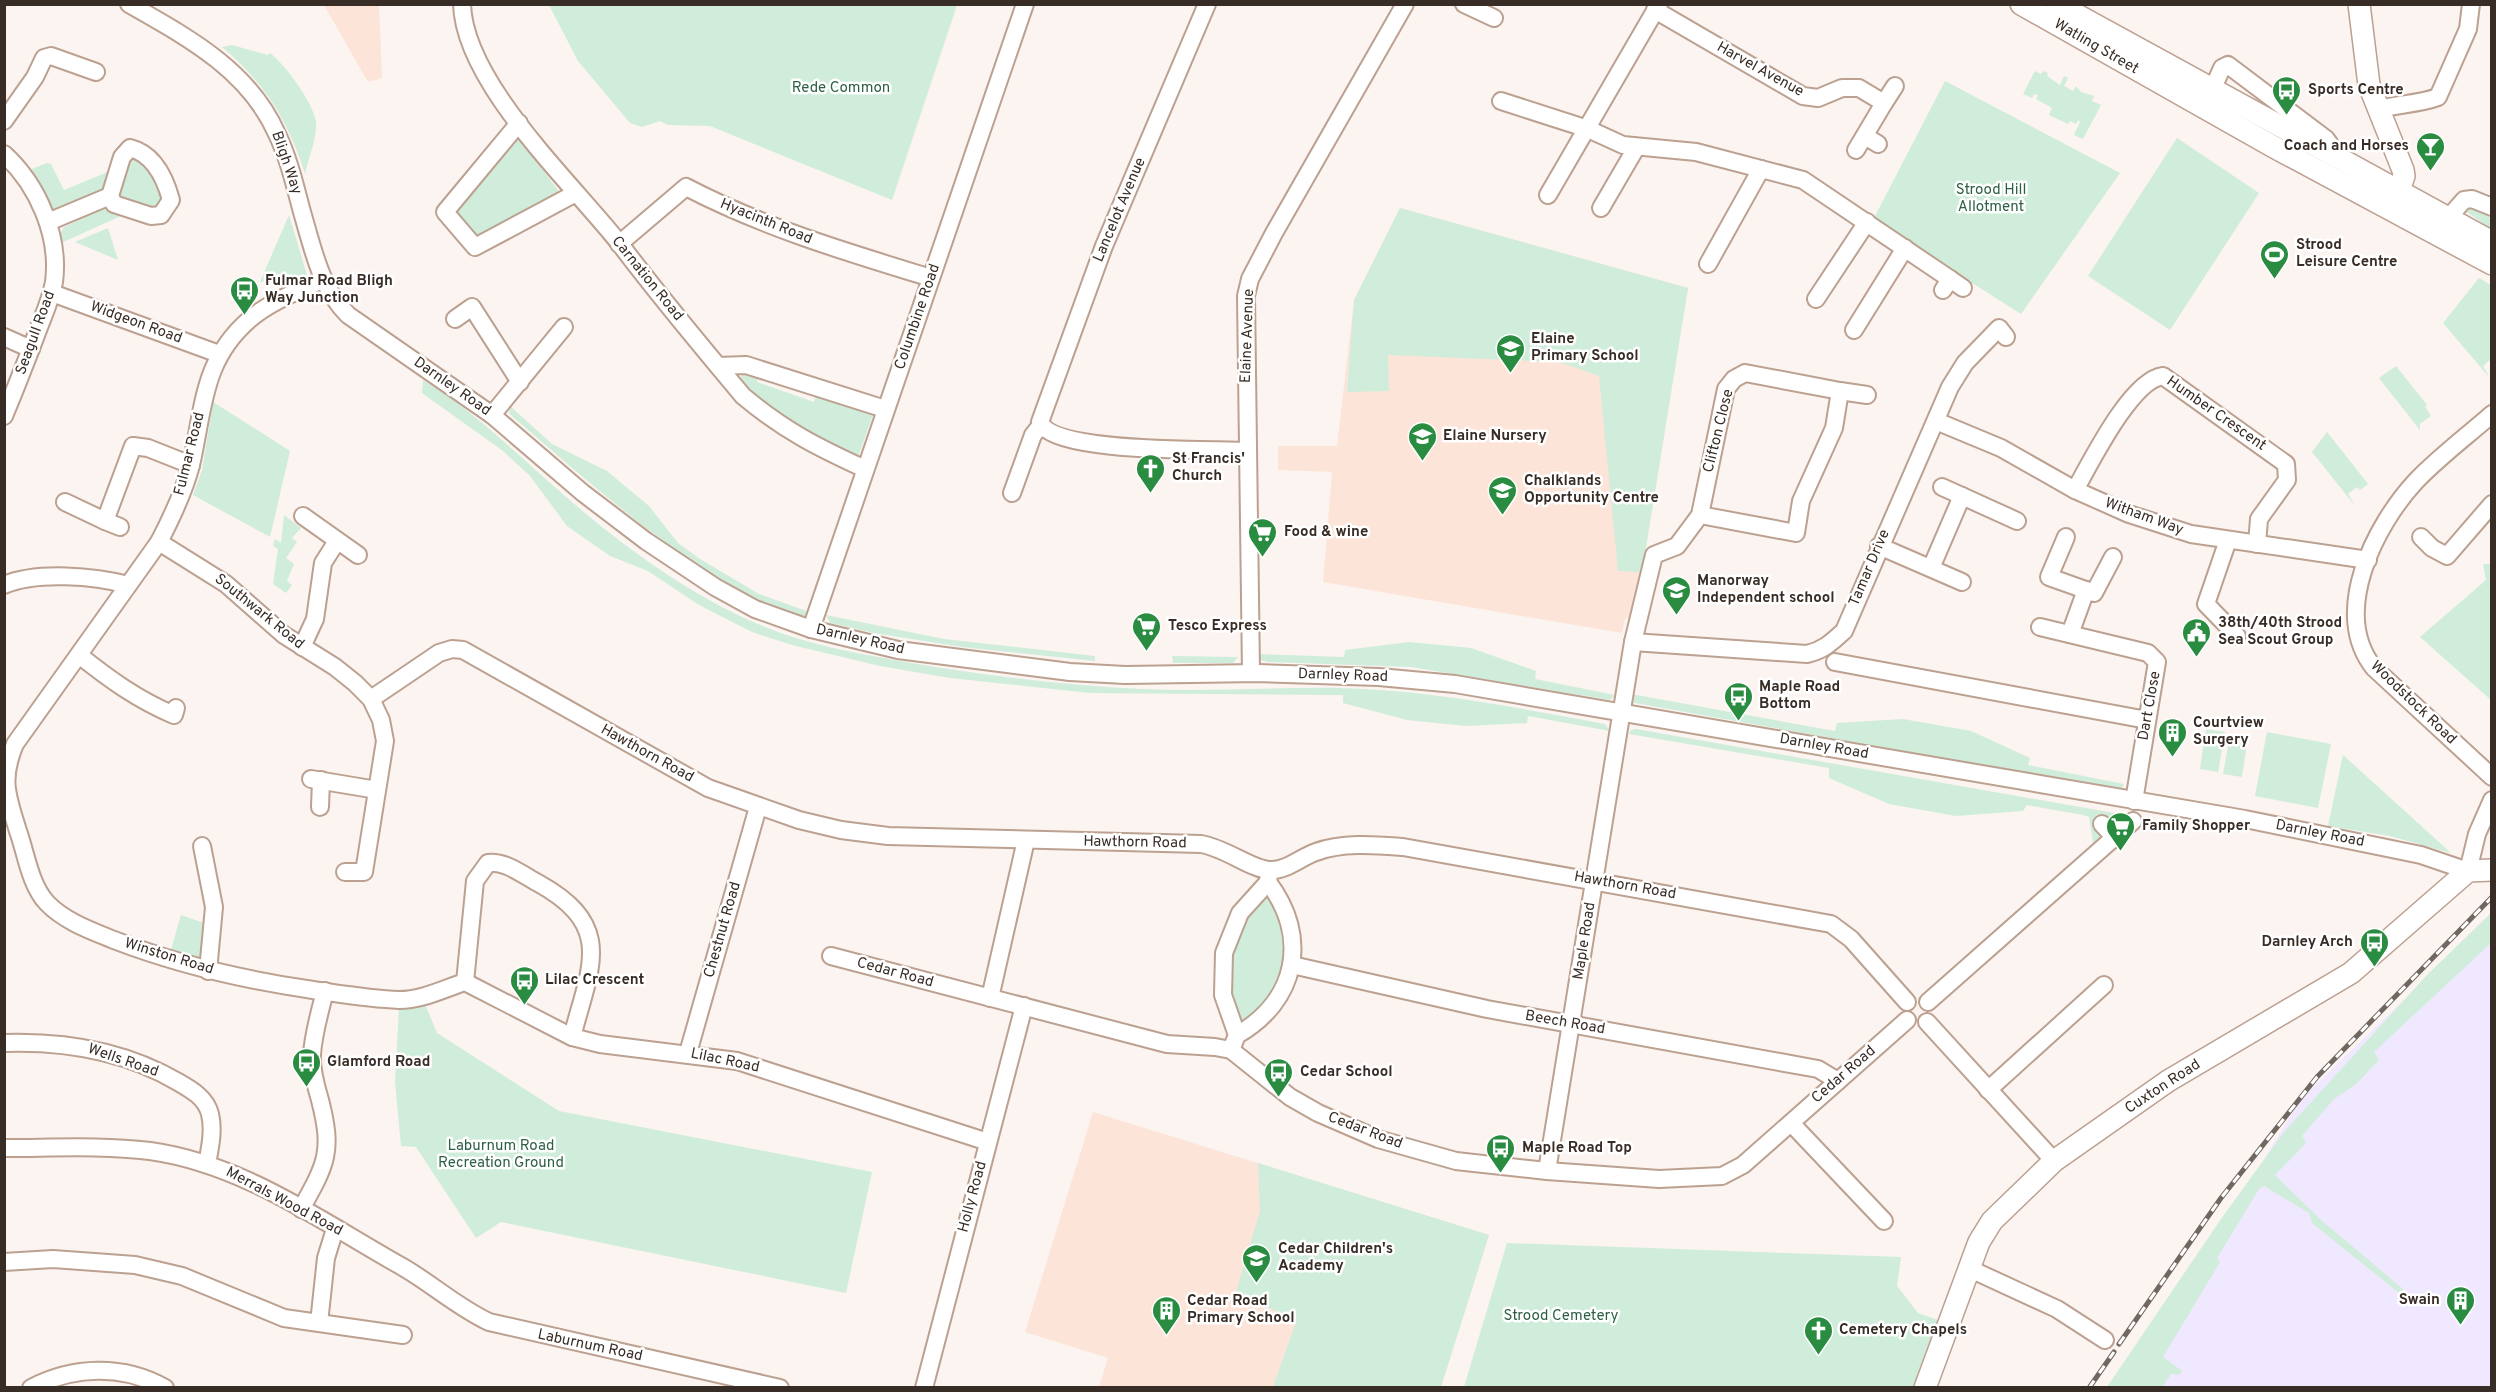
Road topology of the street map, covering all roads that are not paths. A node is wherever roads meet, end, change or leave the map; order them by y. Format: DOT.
graph roads {
  1 [pos="129,4"];
  2 [pos="462,4"];
  3 [pos="1025,4"];
  4 [pos="1208,4"];
  5 [pos="1405,4"];
  6 [pos="1464,4"];
  7 [pos="2021,4"];
  8 [pos="2057,4"];
  9 [pos="2359,4"];
  10 [pos="2471,4"];
  11 [pos="1657,6"];
  12 [pos="1494,18"];
  13 [pos="2103,29"];
  14 [pos="96,72"];
  15 [pos="1895,86"];
  16 [pos="2212,88"];
  17 [pos="2170,89"];
  18 [pos="1500,101"];
  19 [pos="1884,103"];
  20 [pos="2379,109"];
  21 [pos="4,121"];
  22 [pos="519,123"];
  23 [pos="1588,129"];
  24 [pos="1866,143"];
  25 [pos="1636,148"];
  26 [pos="4,154"];
  27 [pos="2307,165"];
  28 [pos="1761,169"];
  29 [pos="2399,190"];
  30 [pos="576,193"];
  31 [pos="110,195"];
  32 [pos="1548,195"];
  33 [pos="2492,207"];
  34 [pos="1601,208"];
  35 [pos="48,222"];
  36 [pos="1867,222"];
  37 [pos="2443,226"];
  38 [pos="2492,242"];
  39 [pos="619,244"];
  40 [pos="1905,248"];
  41 [pos="2492,252"];
  42 [pos="1708,264"];
  43 [pos="2492,264"];
  44 [pos="931,278"];
  45 [pos="322,280"];
  46 [pos="1952,286"];
  47 [pos="52,293"];
  48 [pos="1816,298"];
  49 [pos="455,319"];
  50 [pos="564,327"];
  51 [pos="1854,330"];
  52 [pos="4,337"];
  53 [pos="2006,337"];
  54 [pos="31,349"];
  55 [pos="219,354"];
  56 [pos="718,366"];
  57 [pos="520,382"];
  58 [pos="1840,391"];
  59 [pos="1867,395"];
  60 [pos="885,409"];
  61 [pos="2492,414"];
  62 [pos="492,415"];
  63 [pos="4,416"];
  64 [pos="1936,421"];
  65 [pos="1041,422"];
  66 [pos="1246,451"];
  67 [pos="190,465"];
  68 [pos="866,470"];
  69 [pos="1942,487"];
  70 [pos="2075,490"];
  71 [pos="1012,493"];
  72 [pos="1962,496"];
  73 [pos="65,502"];
  74 [pos="2492,504"];
  75 [pos="1700,515"];
  76 [pos="303,516"];
  77 [pos="2017,521"];
  78 [pos="2067,537"];
  79 [pos="2421,537"];
  80 [pos="2228,540"];
  81 [pos="337,541"];
  82 [pos="159,542"];
  83 [pos="2257,544"];
  84 [pos="1879,546"];
  85 [pos="358,555"];
  86 [pos="2114,557"];
  87 [pos="2368,560"];
  88 [pos="1931,568"];
  89 [pos="1962,582"];
  90 [pos="4,585"];
  91 [pos="128,585"];
  92 [pos="2086,590"];
  93 [pos="2040,627"];
  94 [pos="811,629"];
  95 [pos="2070,634"];
  96 [pos="2237,636"];
  97 [pos="1634,642"];
  98 [pos="302,647"];
  99 [pos="79,655"];
  100 [pos="1836,662"];
  101 [pos="1251,672"];
  102 [pos="371,699"];
  103 [pos="176,708"];
  104 [pos="1622,712"];
  105 [pos="2147,720"];
  106 [pos="15,744"];
  107 [pos="2492,777"];
  108 [pos="377,789"];
  109 [pos="2492,800"];
  110 [pos="2134,801"];
  111 [pos="320,807"];
  112 [pos="758,807"];
  113 [pos="2133,821"];
  114 [pos="2102,824"];
  115 [pos="2114,837"];
  116 [pos="1026,840"];
  117 [pos="202,846"];
  118 [pos="2492,870"];
  119 [pos="2468,871"];
  120 [pos="345,872"];
  121 [pos="1268,876"];
  122 [pos="1594,881"];
  123 [pos="831,956"];
  124 [pos="1292,965"];
  125 [pos="208,970"];
  126 [pos="465,982"];
  127 [pos="2104,985"];
  128 [pos="325,991"];
  129 [pos="990,998"];
  130 [pos="1907,1002"];
  131 [pos="1928,1002"];
  132 [pos="1024,1006"];
  133 [pos="1907,1020"];
  134 [pos="1927,1022"];
  135 [pos="1571,1024"];
  136 [pos="572,1037"];
  137 [pos="4,1043"];
  138 [pos="1234,1043"];
  139 [pos="688,1053"];
  140 [pos="1838,1081"];
  141 [pos="1988,1090"];
  142 [pos="1791,1123"];
  143 [pos="988,1142"];
  144 [pos="4,1148"];
  145 [pos="2054,1161"];
  146 [pos="207,1164"];
  147 [pos="1547,1171"];
  148 [pos="301,1209"];
  149 [pos="1884,1221"];
  150 [pos="335,1228"];
  151 [pos="4,1262"];
  152 [pos="1968,1268"];
  153 [pos="413,1272"];
  154 [pos="319,1323"];
  155 [pos="403,1335"];
  156 [pos="2105,1340"];
  157 [pos="31,1388"];
  158 [pos="165,1388"];
  159 [pos="780,1388"];
  160 [pos="924,1388"];
  161 [pos="1925,1388"];
  1 -- 45 [label="street, Bligh Way"];
  2 -- 22 [label="street, Carnation Road"];
  3 -- 44 [label="street, Columbine Road"];
  4 -- 65 [label="street, Lancelot Avenue"];
  5 -- 66 [label="street, Elaine Avenue"];
  6 -- 12 [label="street"];
  7 -- 17 [label="main road, Watling Street"];
  8 -- 13 [label="main road, Watling Street"];
  9 -- 20 [label="main road"];
  10 -- 20 [label="street"];
  11 -- 19 [label="street, Harvel Avenue"];
  11 -- 23 [label="street"];
  13 -- 16 [label="main road, Watling Street"];
  13 -- 17 [label="main road, Watling Street"];
  14 -- 21 [label="street"];
  15 -- 19 [label="street"];
  16 -- 27 [label="main road, Watling Street"];
  16 -- 29 [label="main road, Watling Street"];
  17 -- 27 [label="main road, Watling Street"];
  18 -- 23 [label="street"];
  19 -- 24 [label="street"];
  20 -- 29 [label="main road"];
  22 -- 30 [label="street, Carnation Road"];
  22 -- 30 [label="street"];
  23 -- 25 [label="street"];
  23 -- 32 [label="street"];
  25 -- 28 [label="street"];
  25 -- 34 [label="street"];
  26 -- 35 [label="street, Seagull Road"];
  27 -- 37 [label="main road, Watling Street"];
  28 -- 36 [label="street"];
  28 -- 42 [label="street"];
  29 -- 37 [label="main road, Watling Street"];
  30 -- 39 [label="street, Carnation Road"];
  31 -- 35 [label="street"];
  33 -- 37 [label="street"];
  35 -- 47 [label="street, Seagull Road"];
  36 -- 40 [label="street"];
  36 -- 48 [label="street"];
  37 -- 38 [label="main road"];
  37 -- 41 [label="main road"];
  37 -- 43 [label="main road"];
  39 -- 44 [label="street, Hyacinth Road"];
  39 -- 56 [label="street, Carnation Road"];
  40 -- 46 [label="street"];
  40 -- 51 [label="street"];
  44 -- 60 [label="street, Columbine Road"];
  45 -- 55 [label="street, Fulmar Road"];
  45 -- 62 [label="street, Darnley Road"];
  47 -- 54 [label="street, Seagull Road"];
  47 -- 55 [label="street, Widgeon Road"];
  49 -- 57 [label="street"];
  50 -- 57 [label="street"];
  52 -- 54 [label="street"];
  53 -- 64 [label="street, Tamar Drive"];
  54 -- 63 [label="street, Seagull Road"];
  55 -- 67 [label="street, Fulmar Road"];
  56 -- 60 [label="street"];
  56 -- 68 [label="street, Carnation Road"];
  57 -- 62 [label="street"];
  58 -- 59 [label="street, Clifton Close"];
  58 -- 75 [label="street"];
  58 -- 75 [label="street, Clifton Close"];
  60 -- 68 [label="street, Columbine Road"];
  61 -- 87 [label="street, Woodstock Road"];
  62 -- 94 [label="street, Darnley Road"];
  64 -- 70 [label="street, Witham Way"];
  64 -- 84 [label="street, Tamar Drive"];
  65 -- 66 [label="street"];
  65 -- 71 [label="street, Lancelot Avenue"];
  66 -- 101 [label="street, Elaine Avenue"];
  67 -- 73 [label="street"];
  67 -- 82 [label="street, Fulmar Road"];
  68 -- 94 [label="street, Columbine Road"];
  69 -- 72 [label="street"];
  70 -- 80 [label="street, Witham Way"];
  70 -- 83 [label="street, Humber Crescent"];
  72 -- 77 [label="street"];
  72 -- 88 [label="street"];
  74 -- 79 [label="street"];
  75 -- 97 [label="street, Clifton Close"];
  76 -- 81 [label="street"];
  78 -- 92 [label="street"];
  80 -- 83 [label="street, Witham Way"];
  80 -- 96 [label="street"];
  81 -- 85 [label="street"];
  81 -- 98 [label="street"];
  82 -- 91 [label="street, Fulmar Road"];
  82 -- 98 [label="street, Southwark Road"];
  83 -- 87 [label="street, Witham Way"];
  84 -- 88 [label="street"];
  84 -- 97 [label="street, Tamar Drive"];
  86 -- 92 [label="street"];
  87 -- 107 [label="street, Woodstock Road"];
  88 -- 89 [label="street"];
  90 -- 91 [label="street"];
  91 -- 99 [label="street, Fulmar Road"];
  92 -- 95 [label="street"];
  93 -- 95 [label="street, Dart Close"];
  94 -- 101 [label="street, Darnley Road"];
  95 -- 105 [label="street, Dart Close"];
  97 -- 104 [label="street, Clifton Close"];
  98 -- 102 [label="street, Southwark Road"];
  99 -- 103 [label="street"];
  99 -- 106 [label="street, Fulmar Road"];
  100 -- 105 [label="street"];
  101 -- 104 [label="street, Darnley Road"];
  102 -- 108 [label="street, Southwark Road"];
  102 -- 112 [label="street, Hawthorn Road"];
  104 -- 110 [label="street, Darnley Road"];
  104 -- 122 [label="street, Maple Road"];
  105 -- 110 [label="street, Dart Close"];
  106 -- 125 [label="street, Winston Road"];
  108 -- 111 [label="street"];
  108 -- 120 [label="street, Southwark Road"];
  109 -- 119 [label="street"];
  110 -- 119 [label="street, Darnley Road"];
  112 -- 116 [label="street, Hawthorn Road"];
  112 -- 139 [label="street, Chestnut Road"];
  113 -- 115 [label="street"];
  114 -- 115 [label="street"];
  115 -- 131 [label="street"];
  116 -- 121 [label="street, Hawthorn Road"];
  116 -- 129 [label="street"];
  117 -- 125 [label="street"];
  118 -- 119 [label="main road"];
  119 -- 145 [label="main road, Cuxton Road"];
  121 -- 122 [label="street, Hawthorn Road"];
  121 -- 124 [label="street"];
  121 -- 138 [label="street"];
  122 -- 130 [label="street, Hawthorn Road"];
  122 -- 135 [label="street, Maple Road"];
  123 -- 129 [label="street, Cedar Road"];
  124 -- 135 [label="street, Beech Road"];
  124 -- 138 [label="street"];
  125 -- 128 [label="street, Winston Road"];
  126 -- 128 [label="street, Winston Road"];
  126 -- 136 [label="street, Lilac Road"];
  126 -- 136 [label="street"];
  127 -- 141 [label="street"];
  128 -- 148 [label="street"];
  129 -- 132 [label="street, Cedar Road"];
  130 -- 131 [label="street"];
  130 -- 133 [label="street"];
  131 -- 134 [label="street"];
  132 -- 138 [label="street, Cedar Road"];
  132 -- 143 [label="street, Holly Road"];
  133 -- 134 [label="street"];
  133 -- 140 [label="street, Cedar Road"];
  134 -- 141 [label="street"];
  135 -- 140 [label="street, Beech Road"];
  135 -- 147 [label="street, Maple Road"];
  136 -- 139 [label="street, Lilac Road"];
  137 -- 146 [label="street, Wells Road"];
  138 -- 147 [label="street, Cedar Road"];
  139 -- 143 [label="street, Lilac Road"];
  140 -- 142 [label="street, Cedar Road"];
  141 -- 145 [label="street"];
  142 -- 147 [label="street, Cedar Road"];
  142 -- 149 [label="street"];
  143 -- 160 [label="street, Holly Road"];
  144 -- 146 [label="street, Merrals Wood Road"];
  145 -- 152 [label="main road, Cuxton Road"];
  146 -- 148 [label="street, Merrals Wood Road"];
  148 -- 150 [label="street, Merrals Wood Road"];
  150 -- 153 [label="street, Merrals Wood Road"];
  150 -- 154 [label="street"];
  151 -- 154 [label="street"];
  152 -- 156 [label="street"];
  152 -- 161 [label="main road, Cuxton Road"];
  153 -- 159 [label="street, Laburnum Road"];
  154 -- 155 [label="street"];
  157 -- 158 [label="street"];
}
